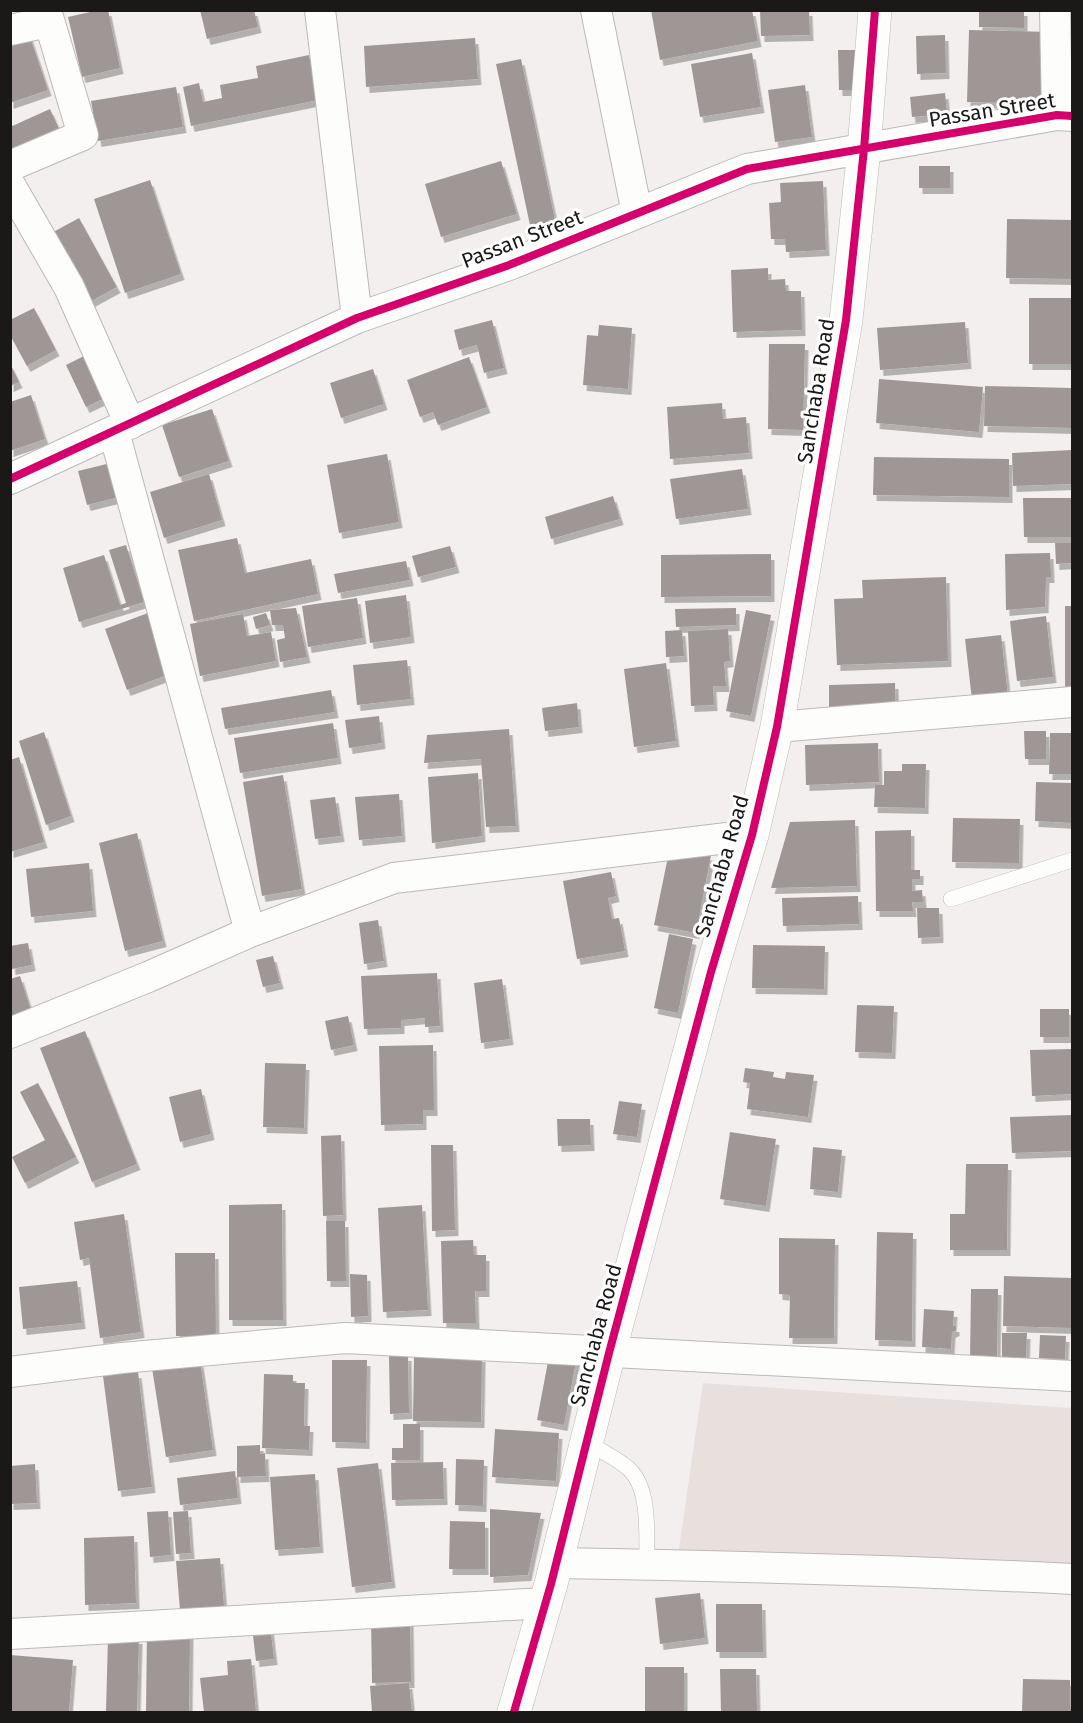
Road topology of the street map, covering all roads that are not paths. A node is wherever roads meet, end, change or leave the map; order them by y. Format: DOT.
graph roads {
  1 [pos="320,10"];
  2 [pos="596,10"];
  3 [pos="875,10"];
  4 [pos="1055,10"];
  5 [pos="47,16"];
  6 [pos="10,30"];
  7 [pos="1065,116"];
  8 [pos="864,150"];
  9 [pos="10,166"];
  10 [pos="10,185"];
  11 [pos="637,213"];
  12 [pos="357,318"];
  13 [pos="122,428"];
  14 [pos="10,479"];
  15 [pos="1072,702"];
  16 [pos="777,727"];
  17 [pos="752,835"];
  18 [pos="1072,860"];
  19 [pos="951,899"];
  20 [pos="250,932"];
  21 [pos="10,1033"];
  22 [pos="609,1353"];
  23 [pos="10,1372"];
  24 [pos="1072,1376"];
  25 [pos="587,1442"];
  26 [pos="556,1563"];
  27 [pos="647,1565"];
  28 [pos="1072,1579"];
  29 [pos="544,1603"];
  30 [pos="10,1634"];
  31 [pos="514,1713"];
  1 -- 12 [label="street"];
  2 -- 11 [label="street"];
  3 -- 8 [label="street, Sanchaba Road"];
  4 -- 7 [label="street"];
  5 -- 6 [label="street"];
  5 -- 9 [label="street"];
  7 -- 8 [label="street, Passan Street"];
  8 -- 11 [label="street, Passan Street"];
  8 -- 16 [label="street, Sanchaba Road"];
  10 -- 13 [label="street"];
  11 -- 12 [label="street, Passan Street"];
  12 -- 13 [label="street, Passan Street"];
  13 -- 14 [label="street, Passan Street"];
  13 -- 20 [label="street"];
  15 -- 16 [label="street"];
  16 -- 17 [label="street, Sanchaba Road"];
  17 -- 20 [label="street"];
  17 -- 22 [label="street, Sanchaba Road"];
  18 -- 19 [label="lane"];
  20 -- 21 [label="street"];
  22 -- 23 [label="street"];
  22 -- 24 [label="street"];
  22 -- 25 [label="street, Sanchaba Road"];
  25 -- 26 [label="street, Sanchaba Road"];
  25 -- 27 [label="lane"];
  26 -- 27 [label="street"];
  26 -- 29 [label="street, Sanchaba Road"];
  27 -- 28 [label="street"];
  29 -- 30 [label="street"];
  29 -- 31 [label="street, Sanchaba Road"];
}
